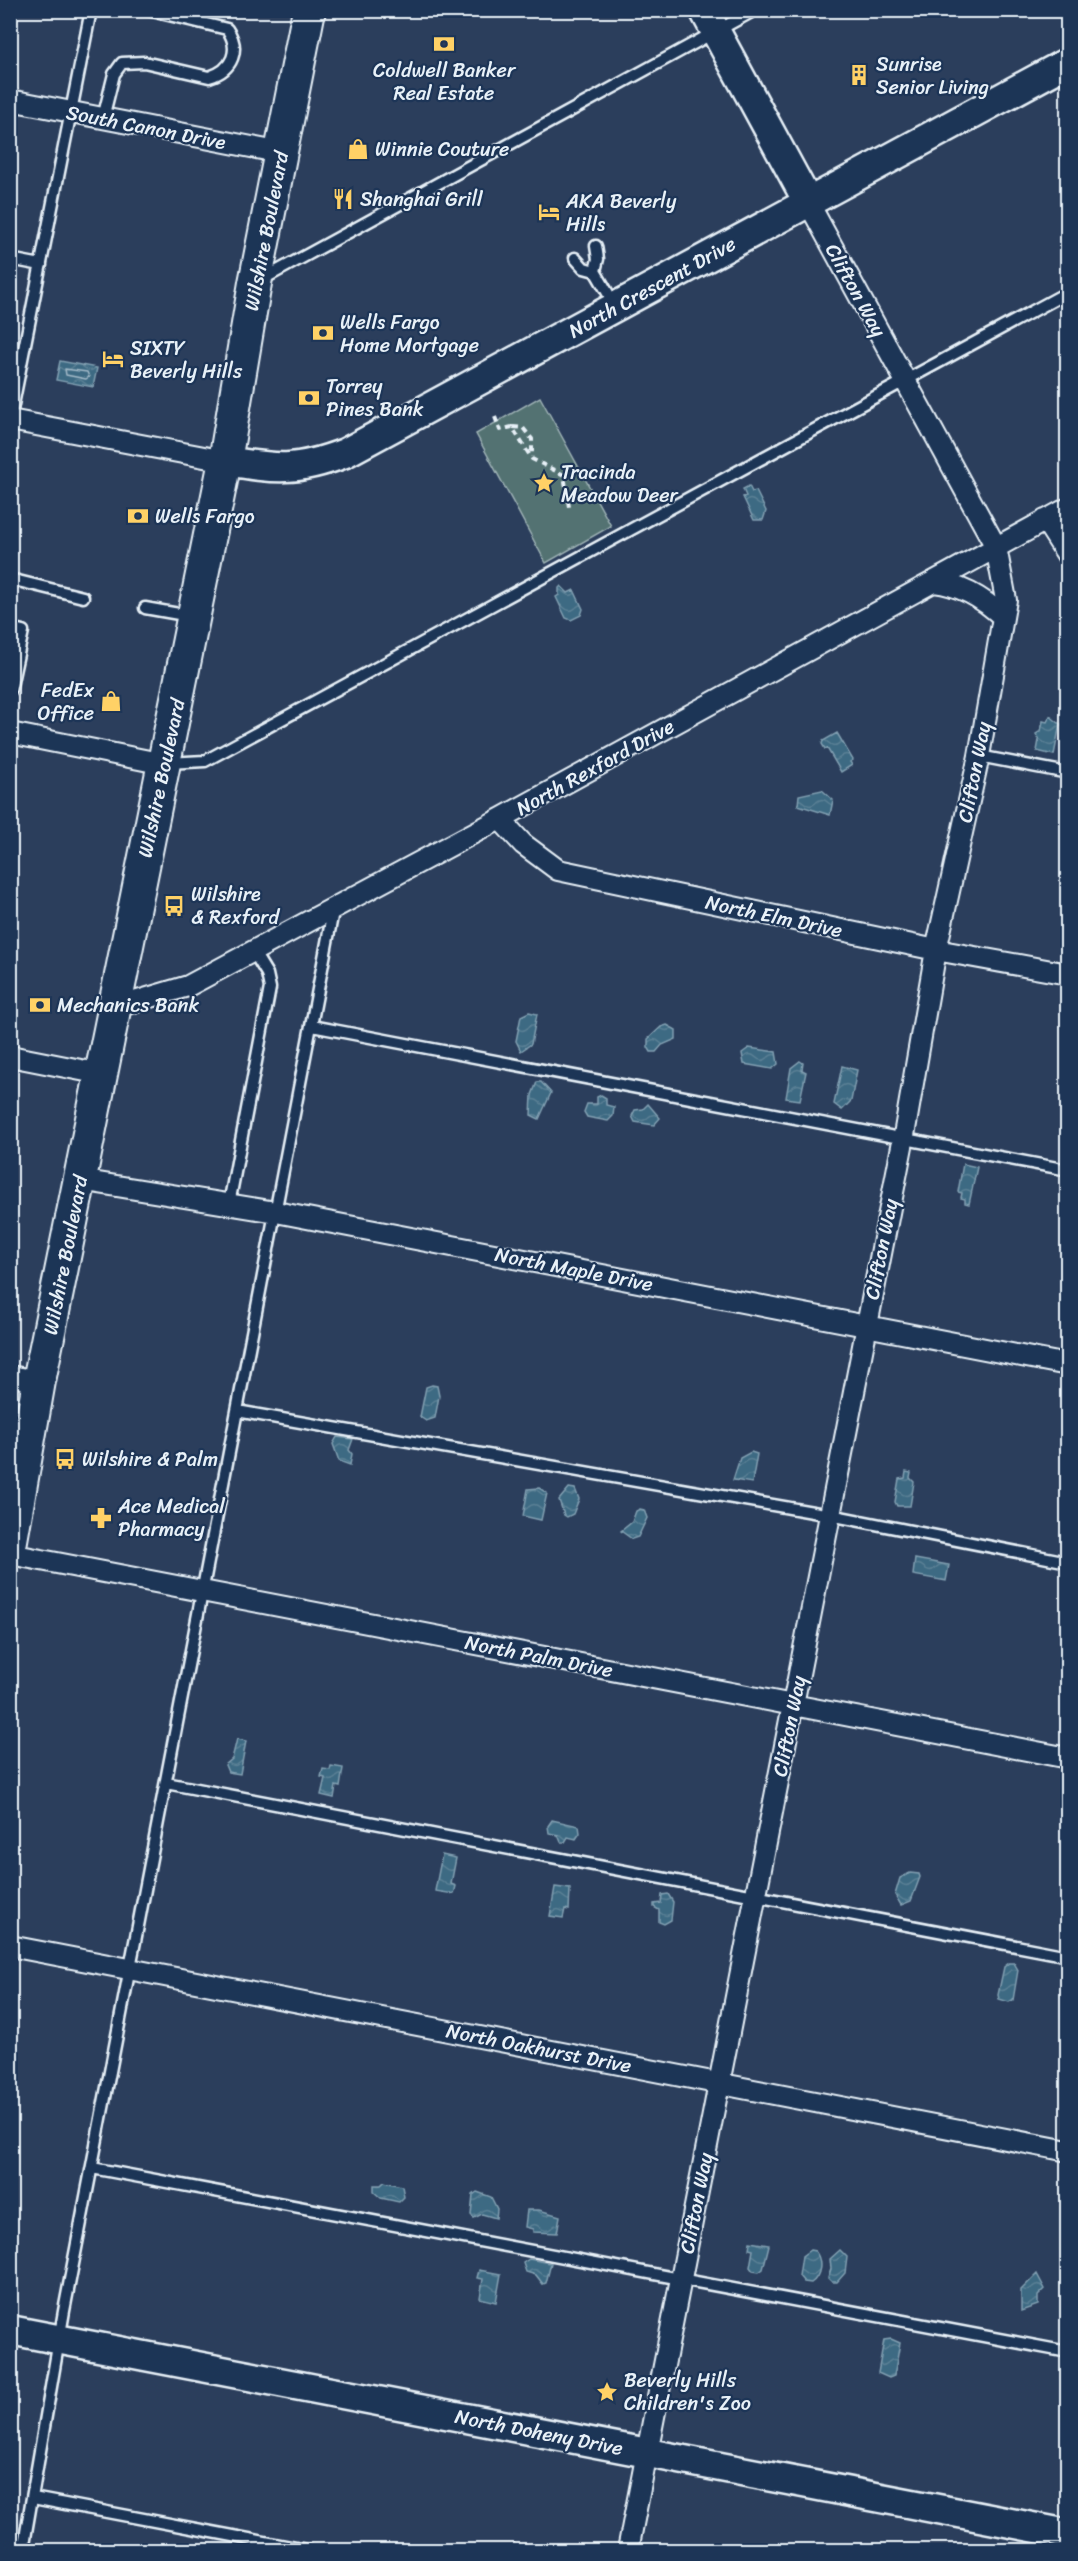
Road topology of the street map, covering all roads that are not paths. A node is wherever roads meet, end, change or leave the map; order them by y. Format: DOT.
graph roads {
  1 [pos="91,10"];
  2 [pos="148,10"];
  3 [pos="309,10"];
  4 [pos="755,10"];
  5 [pos="710,21"];
  6 [pos="1068,62"];
  7 [pos="10,100"];
  8 [pos="72,112"];
  9 [pos="103,118"];
  10 [pos="282,153"];
  11 [pos="808,202"];
  12 [pos="596,246"];
  13 [pos="575,258"];
  14 [pos="10,259"];
  15 [pos="41,265"];
  16 [pos="595,271"];
  17 [pos="255,283"];
  18 [pos="1068,292"];
  19 [pos="616,307"];
  20 [pos="905,380"];
  21 [pos="10,420"];
  22 [pos="225,461"];
  23 [pos="1068,508"];
  24 [pos="1045,520"];
  25 [pos="996,548"];
  26 [pos="1068,556"];
  27 [pos="10,579"];
  28 [pos="934,582"];
  29 [pos="83,597"];
  30 [pos="145,608"];
  31 [pos="194,617"];
  32 [pos="1003,617"];
  33 [pos="10,628"];
  34 [pos="10,691"];
  35 [pos="10,734"];
  36 [pos="979,756"];
  37 [pos="164,764"];
  38 [pos="1068,773"];
  39 [pos="500,819"];
  40 [pos="334,906"];
  41 [pos="936,950"];
  42 [pos="253,951"];
  43 [pos="1068,974"];
  44 [pos="114,1008"];
  45 [pos="312,1026"];
  46 [pos="10,1056"];
  47 [pos="101,1074"];
  48 [pos="903,1141"];
  49 [pos="1068,1170"];
  50 [pos="80,1180"];
  51 [pos="229,1204"];
  52 [pos="276,1212"];
  53 [pos="866,1325"];
  54 [pos="1068,1365"];
  55 [pos="25,1379"];
  56 [pos="237,1411"];
  57 [pos="830,1515"];
  58 [pos="10,1546"];
  59 [pos="10,1554"];
  60 [pos="1068,1562"];
  61 [pos="203,1591"];
  62 [pos="793,1705"];
  63 [pos="1068,1758"];
  64 [pos="166,1783"];
  65 [pos="755,1897"];
  66 [pos="10,1946"];
  67 [pos="1068,1956"];
  68 [pos="130,1969"];
  69 [pos="720,2083"];
  70 [pos="1068,2151"];
  71 [pos="92,2168"];
  72 [pos="681,2278"];
  73 [pos="10,2330"];
  74 [pos="60,2339"];
  75 [pos="1068,2352"];
  76 [pos="647,2452"];
  77 [pos="33,2498"];
  78 [pos="1068,2534"];
  79 [pos="23,2550"];
  80 [pos="307,2550"];
  81 [pos="628,2550"];
  1 -- 8 [label="lane"];
  2 -- 9 [label="lane"];
  3 -- 10 [label="main road, Wilshire Boulevard"];
  4 -- 5 [label="lane"];
  5 -- 11 [label="street, Clifton Way"];
  5 -- 17 [label="lane"];
  6 -- 11 [label="street, North Crescent Drive"];
  7 -- 8 [label="street, South Canon Drive"];
  8 -- 9 [label="street, South Canon Drive"];
  8 -- 15 [label="lane"];
  9 -- 10 [label="street, South Canon Drive"];
  10 -- 17 [label="main road, Wilshire Boulevard"];
  11 -- 19 [label="street, North Crescent Drive"];
  11 -- 20 [label="street, Clifton Way"];
  12 -- 16 [label="lane"];
  13 -- 16 [label="lane"];
  14 -- 15 [label="lane"];
  15 -- 21 [label="lane"];
  16 -- 19 [label="lane"];
  17 -- 22 [label="main road, Wilshire Boulevard"];
  18 -- 20 [label="lane"];
  19 -- 22 [label="street, North Crescent Drive"];
  20 -- 25 [label="street, Clifton Way"];
  20 -- 37 [label="lane"];
  21 -- 22 [label="street"];
  22 -- 31 [label="main road, Wilshire Boulevard"];
  23 -- 24 [label="street, North Rexford Drive"];
  24 -- 25 [label="street, North Rexford Drive"];
  24 -- 26 [label="street"];
  25 -- 28 [label="street, North Rexford Drive"];
  25 -- 32 [label="street, Clifton Way"];
  27 -- 29 [label="lane"];
  28 -- 32 [label="street"];
  28 -- 39 [label="street, North Rexford Drive"];
  30 -- 31 [label="lane"];
  31 -- 37 [label="main road, Wilshire Boulevard"];
  32 -- 36 [label="street, Clifton Way"];
  33 -- 34 [label="lane"];
  35 -- 37 [label="street"];
  36 -- 38 [label="lane"];
  36 -- 41 [label="street, Clifton Way"];
  37 -- 44 [label="main road, Wilshire Boulevard"];
  39 -- 40 [label="street, North Rexford Drive"];
  39 -- 41 [label="street, North Elm Drive"];
  40 -- 42 [label="street, North Rexford Drive"];
  40 -- 45 [label="lane"];
  41 -- 43 [label="street, North Elm Drive"];
  41 -- 48 [label="street, Clifton Way"];
  42 -- 44 [label="street, North Rexford Drive"];
  42 -- 51 [label="lane"];
  44 -- 47 [label="main road, Wilshire Boulevard"];
  45 -- 48 [label="lane"];
  45 -- 52 [label="lane"];
  46 -- 47 [label="street"];
  47 -- 50 [label="main road, Wilshire Boulevard"];
  48 -- 49 [label="lane"];
  48 -- 53 [label="street, Clifton Way"];
  50 -- 51 [label="street, North Maple Drive"];
  50 -- 55 [label="main road, Wilshire Boulevard"];
  51 -- 52 [label="street, North Maple Drive"];
  52 -- 53 [label="street, North Maple Drive"];
  52 -- 56 [label="lane"];
  53 -- 54 [label="street, North Maple Drive"];
  53 -- 57 [label="street, Clifton Way"];
  55 -- 58 [label="main road, Wilshire Boulevard"];
  56 -- 57 [label="lane"];
  56 -- 61 [label="lane"];
  57 -- 60 [label="lane"];
  57 -- 62 [label="street, Clifton Way"];
  59 -- 61 [label="street, North Palm Drive"];
  61 -- 62 [label="street, North Palm Drive"];
  61 -- 64 [label="lane"];
  62 -- 63 [label="street, North Palm Drive"];
  62 -- 65 [label="street, Clifton Way"];
  64 -- 65 [label="lane"];
  64 -- 68 [label="lane"];
  65 -- 67 [label="lane"];
  65 -- 69 [label="street, Clifton Way"];
  66 -- 68 [label="street, North Oakhurst Drive"];
  68 -- 69 [label="street, North Oakhurst Drive"];
  68 -- 71 [label="lane"];
  69 -- 70 [label="street, North Oakhurst Drive"];
  69 -- 72 [label="street, Clifton Way"];
  71 -- 72 [label="lane"];
  71 -- 74 [label="lane"];
  72 -- 75 [label="lane"];
  72 -- 76 [label="street, Clifton Way"];
  73 -- 74 [label="street, North Doheny Drive"];
  74 -- 76 [label="street, North Doheny Drive"];
  74 -- 77 [label="lane"];
  76 -- 78 [label="street, North Doheny Drive"];
  76 -- 81 [label="street, Clifton Way"];
  77 -- 79 [label="lane"];
  77 -- 80 [label="lane"];
}
